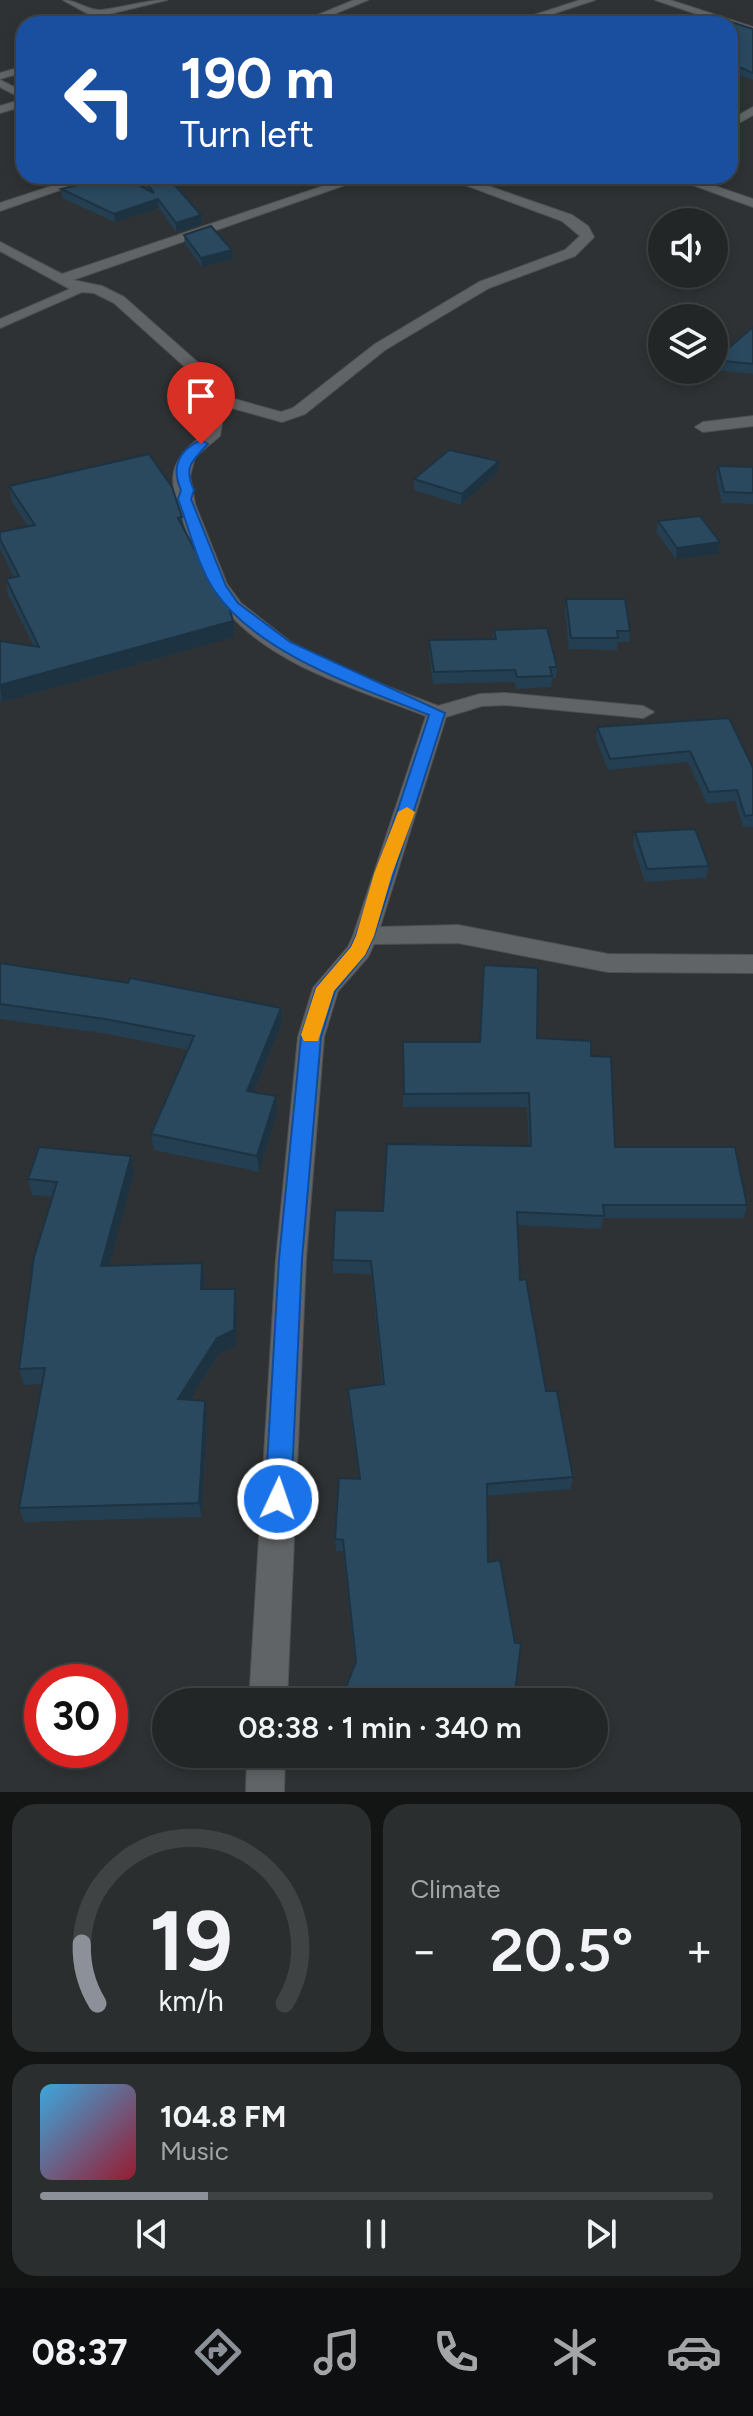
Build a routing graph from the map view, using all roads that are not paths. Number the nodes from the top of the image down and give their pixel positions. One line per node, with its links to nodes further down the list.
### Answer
1 (68, 0): 6 (street)
2 (162, 0): 6 (street)
3 (363, 0): 7 (street)
4 (590, 0): 8 (street)
5 (660, 0): 9 (street)
6 (95, 14)
7 (322, 16)
8 (538, 16)
9 (710, 16)
10 (70, 184): 15 (street)
11 (341, 184): 17 (street)
12 (470, 184): 18 (street)
13 (697, 184): 14 (street)
14 (753, 203)
15 (0, 207)
16 (0, 246): 17 (street)
17 (64, 278): 18 (street)
18 (78, 288): 19 (street)
19 (0, 324)
20 (216, 411): 24 (street)
21 (753, 421): 22 (street)
22 (703, 427)
23 (643, 712): 24 (street)
24 (437, 713): 25 (street)
25 (365, 936): 26 (street); 27 (street)
26 (753, 964)
27 (269, 1688)
28 (266, 1768): 29 (street)
29 (265, 1792)

